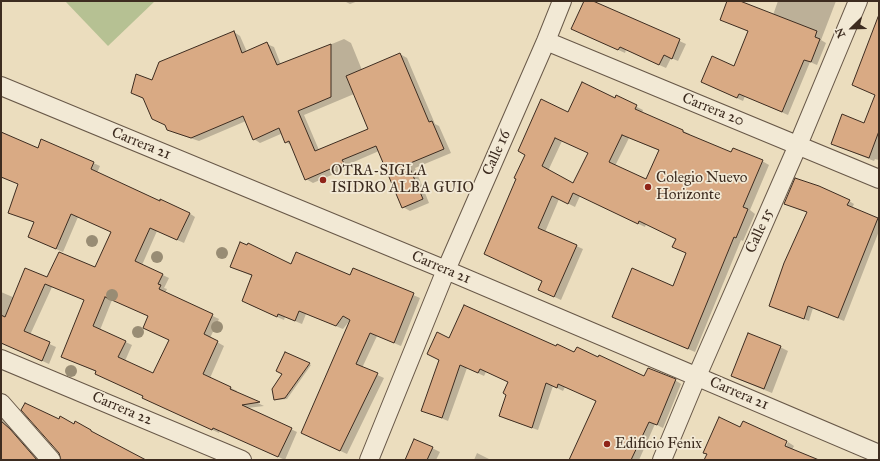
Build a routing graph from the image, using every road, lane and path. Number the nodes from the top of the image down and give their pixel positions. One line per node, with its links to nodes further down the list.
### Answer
1 (562, 1): 3 (street, Calle 16)
2 (858, 1): 5 (street, Calle 15)
3 (546, 41): 5 (street, Carrera 20); 7 (street, Calle 16)
4 (1, 86): 7 (street, Carrera 21)
5 (798, 145): 6 (street, Carrera 20); 9 (street, Calle 15)
6 (879, 179)
7 (446, 270): 9 (street, Carrera 21); 14 (street, Calle 16)
8 (1, 359): 13 (street, Carrera 22)
9 (697, 376): 11 (street, Carrera 21); 15 (street, Calle 15)
10 (1, 403): 12 (street)
11 (879, 454)
12 (51, 460)
13 (242, 460)
14 (368, 460)
15 (662, 460)

